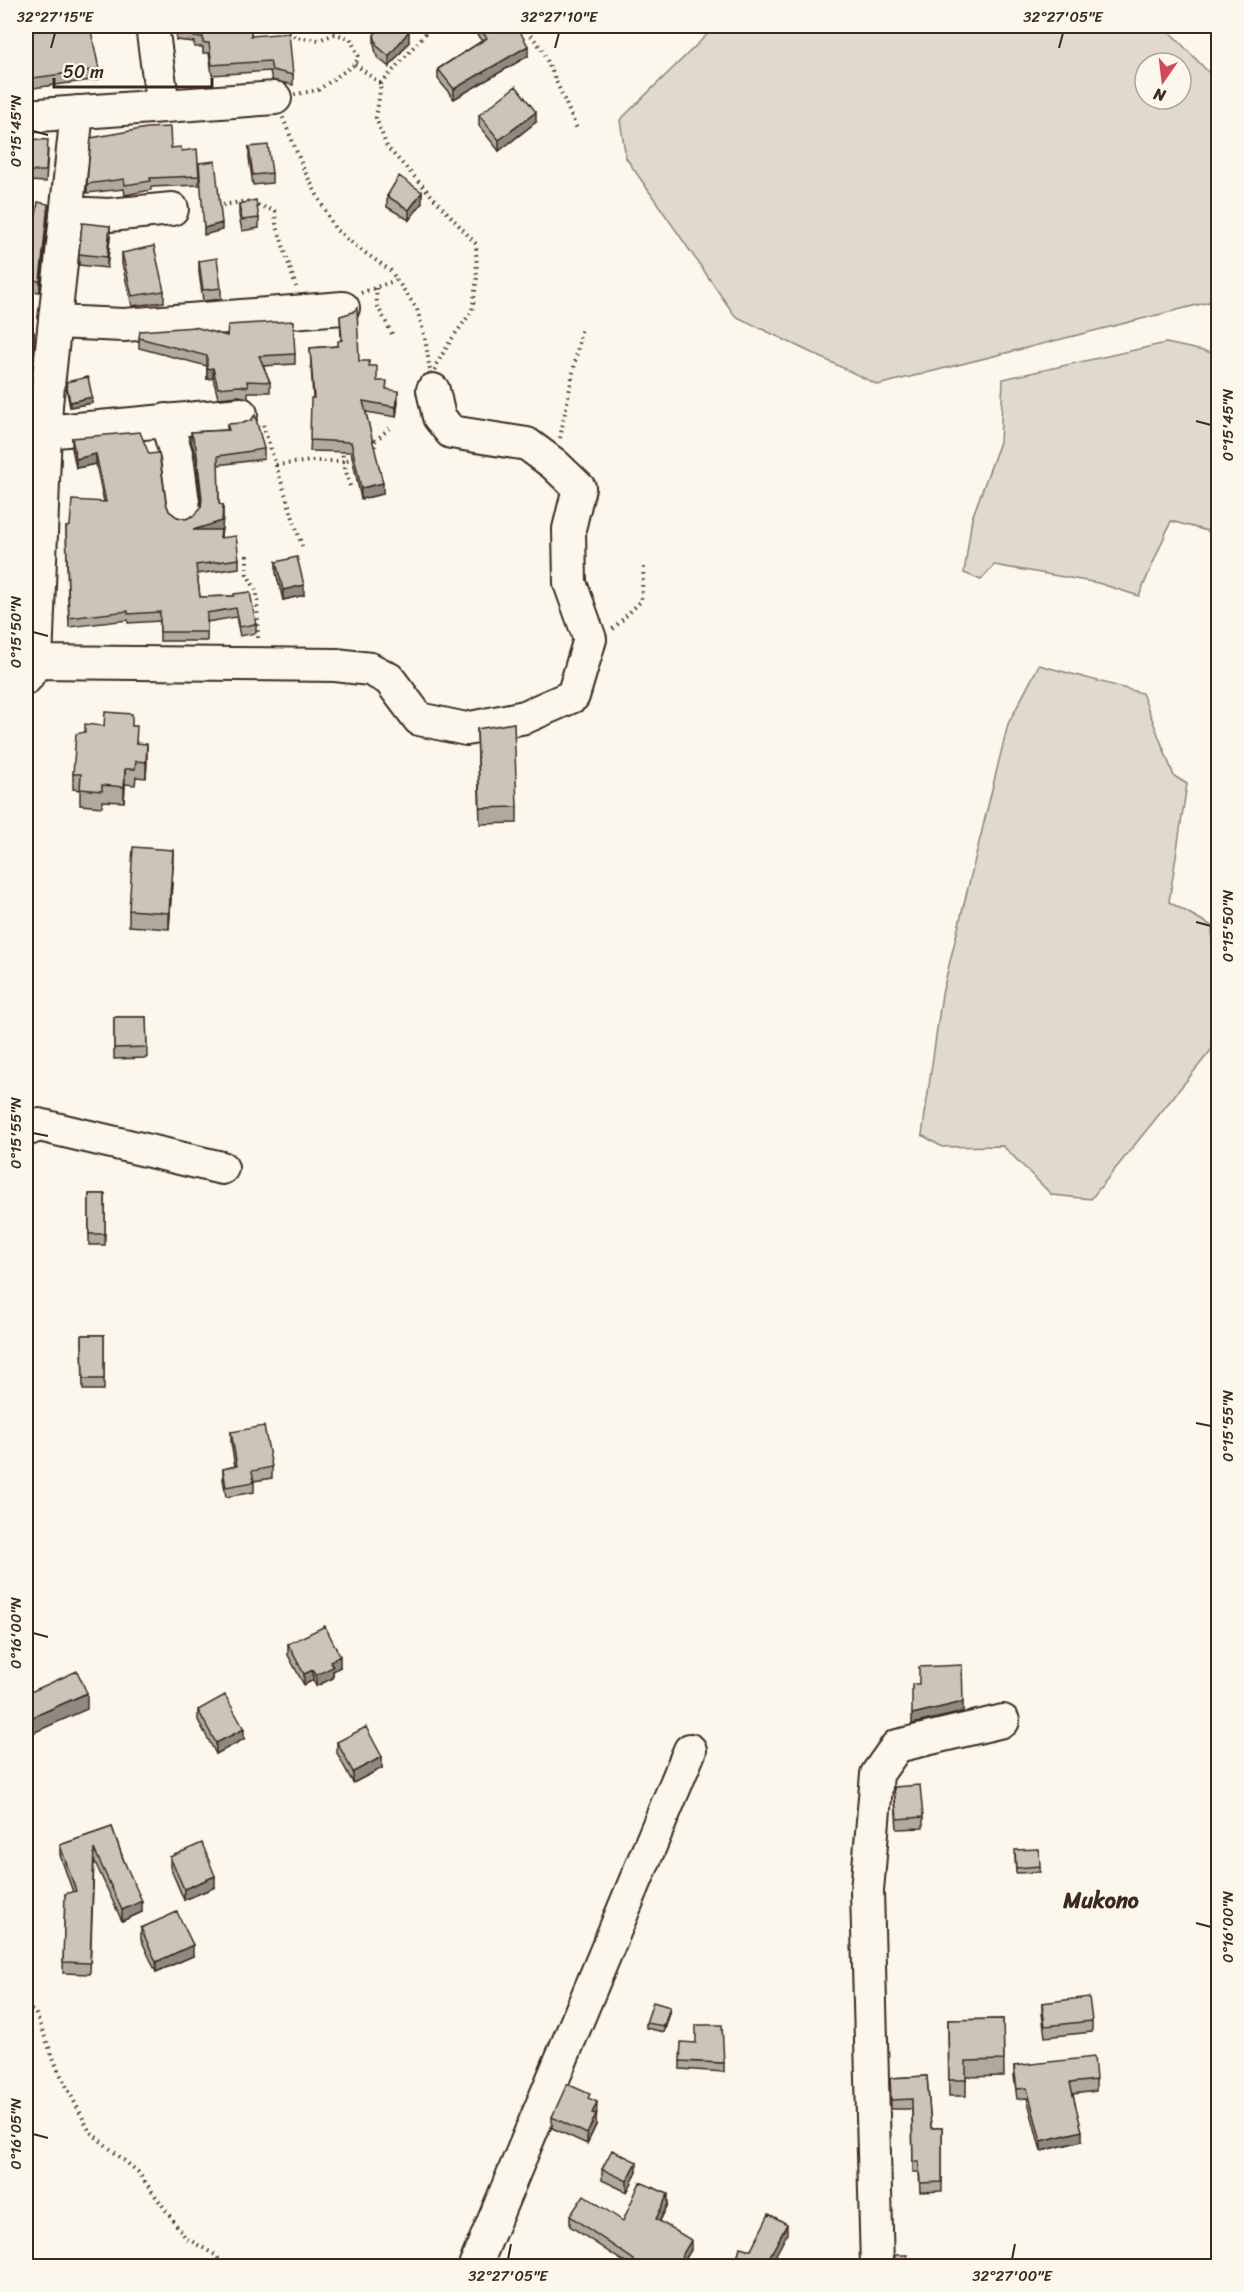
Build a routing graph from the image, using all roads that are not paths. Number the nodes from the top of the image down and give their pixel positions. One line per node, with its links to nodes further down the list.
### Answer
1 (152, 26): 3 (street)
2 (275, 98): 3 (street)
3 (163, 106): 4 (street)
4 (77, 112): 5 (street); 7 (street)
5 (26, 116)
6 (172, 209): 7 (street)
7 (66, 213): 9 (street)
8 (343, 308): 9 (street)
9 (55, 322): 11 (street)
10 (433, 390): 15 (street)
11 (39, 414): 13 (street); 15 (street)
12 (241, 414): 13 (street)
13 (166, 420): 14 (street)
14 (184, 510)
15 (31, 670)
16 (26, 1130): 17 (street)
17 (222, 1168)
18 (1003, 1721): 21 (street)
19 (690, 1750): 20 (street)
20 (475, 2266)
21 (877, 2266)

